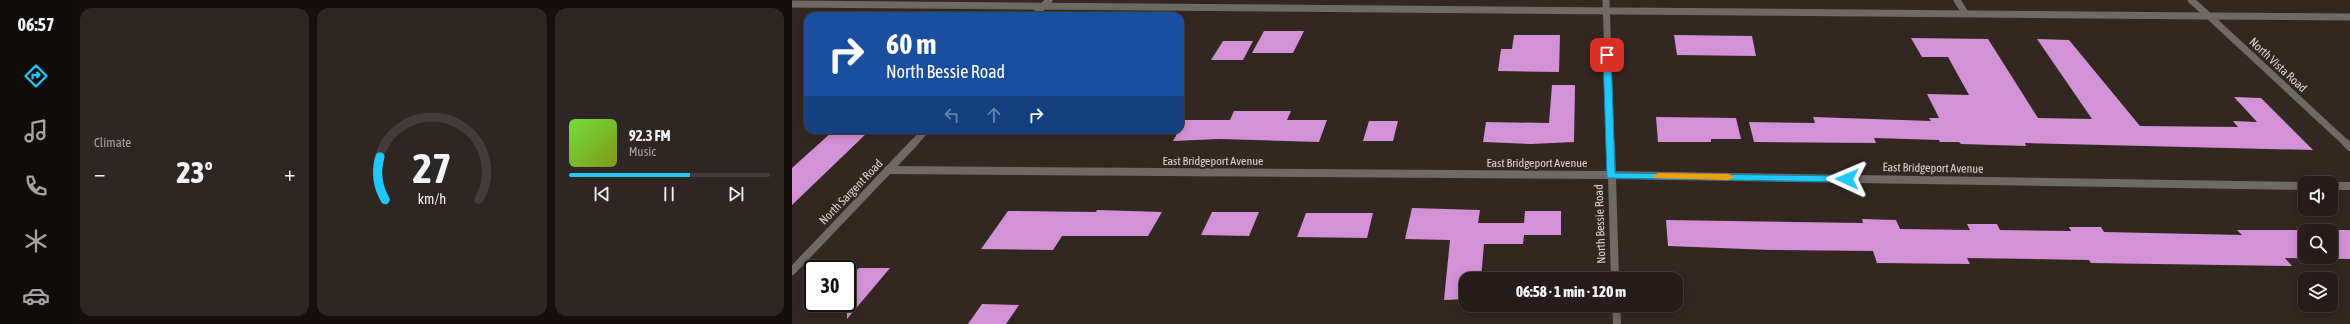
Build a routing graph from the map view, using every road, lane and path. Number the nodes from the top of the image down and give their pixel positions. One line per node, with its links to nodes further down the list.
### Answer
1 (1049, 0): 6 (street)
2 (1606, 0): 7 (street, North Bessie Road)
3 (1956, 0): 9 (street)
4 (2191, 0): 10 (street, North Vista Road)
5 (792, 4): 6 (street)
6 (1044, 6): 7 (street); 8 (street)
7 (1606, 9): 9 (street); 15 (street, North Bessie Road)
8 (1038, 12)
9 (1965, 13): 10 (street)
10 (2209, 16): 11 (street); 13 (street, North Vista Road)
11 (2350, 17)
12 (922, 134): 14 (street, North Sargent Road)
13 (2350, 147)
14 (888, 170): 15 (street, East Bridgeport Avenue); 19 (street, North Sargent Road)
15 (1610, 176): 16 (street, East Bridgeport Avenue); 20 (street, North Bessie Road)
16 (2298, 186)
17 (2338, 186): 18 (street)
18 (2350, 186)
19 (792, 271)
20 (1615, 272)
21 (1616, 312): 22 (street)
22 (1617, 324)

